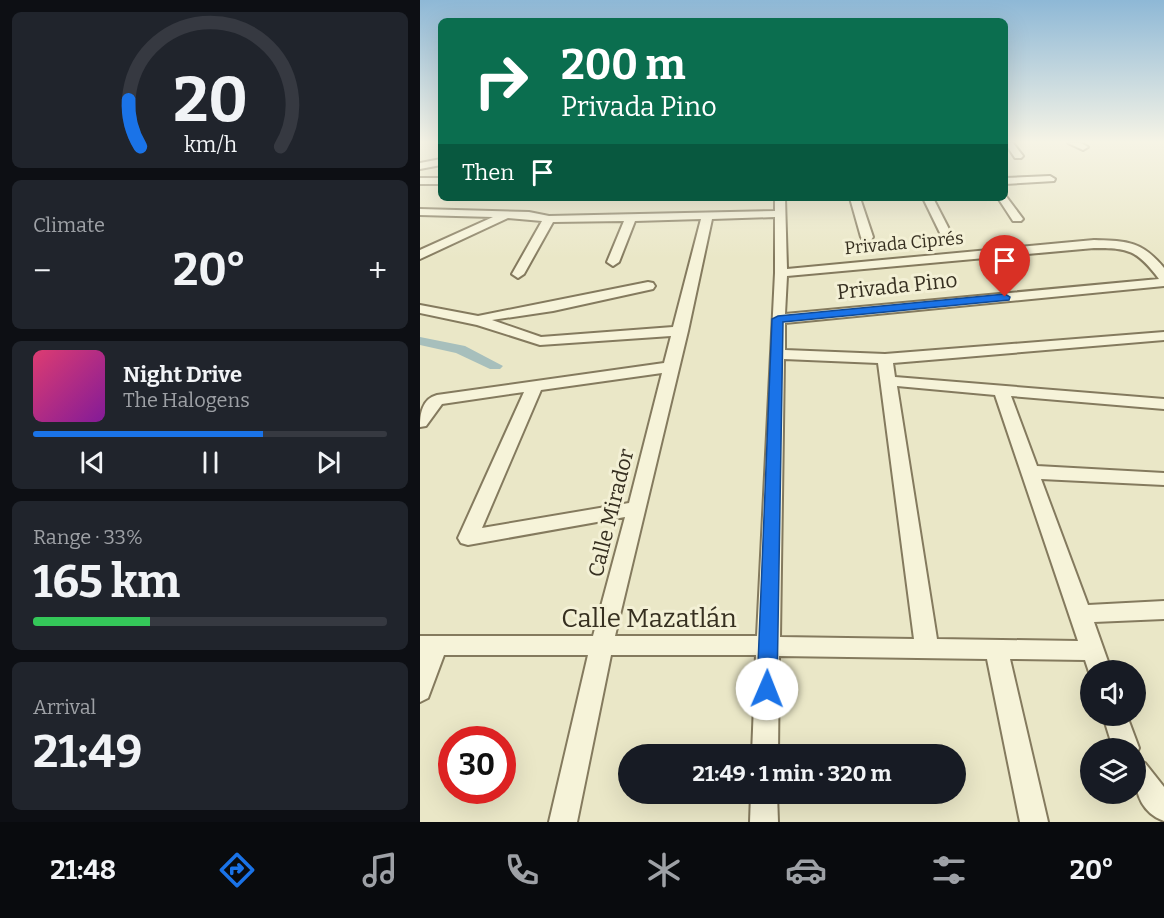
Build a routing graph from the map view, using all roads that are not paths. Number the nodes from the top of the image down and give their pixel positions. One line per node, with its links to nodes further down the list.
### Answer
1 (856, 201): 12 (street)
2 (929, 201): 11 (street)
3 (1006, 201): 10 (street)
4 (779, 206): 7 (street); 17 (street)
5 (420, 212): 6 (street)
6 (507, 215): 9 (street); 14 (street)
7 (707, 216): 8 (street); 25 (street, Calle Mirador)
8 (631, 217): 9 (street); 16 (street)
9 (549, 219): 18 (street)
10 (1017, 219)
11 (946, 235)
12 (867, 237)
13 (420, 248): 14 (street)
14 (434, 249): 15 (street)
15 (420, 255)
16 (613, 262)
17 (781, 273): 19 (street, Privada Ciprés); 23 (street)
18 (518, 274)
19 (1164, 276)
20 (1164, 282): 23 (street, Privada Pino)
21 (648, 286): 24 (street)
22 (420, 309): 24 (street)
23 (778, 319): 27 (street)
24 (480, 321): 25 (street)
25 (681, 331): 29 (street, Calle Mirador)
26 (1164, 336): 28 (street)
27 (777, 354): 28 (street); 42 (street)
28 (885, 359): 30 (street)
29 (671, 367): 31 (street); 37 (street, Calle Mirador)
30 (889, 381): 32 (street); 43 (street)
31 (534, 388): 34 (street); 37 (street)
32 (1001, 390): 33 (street); 35 (street)
33 (1164, 404)
34 (420, 422)
35 (1032, 472): 36 (street); 39 (street)
36 (1164, 479)
37 (637, 508): 41 (street, Calle Mirador)
38 (1164, 610): 39 (street)
39 (1082, 614): 46 (street)
40 (428, 646): 41 (street, Calle Mazatlán); 47 (street)
41 (601, 646): 42 (street, Calle Mazatlán); 52 (street, Calle Mirador)
42 (768, 646): 43 (street, Calle Mazatlán); 48 (street)
43 (927, 649): 44 (street, Calle Mazatlán)
44 (996, 649): 45 (street, Calle Mazatlán); 54 (street)
45 (1089, 660)
46 (1097, 660)
47 (420, 691)
48 (765, 744)
49 (1146, 785): 51 (street)
50 (764, 804): 53 (street)
51 (1164, 808)
52 (563, 822)
53 (764, 822)
54 (1034, 822)

